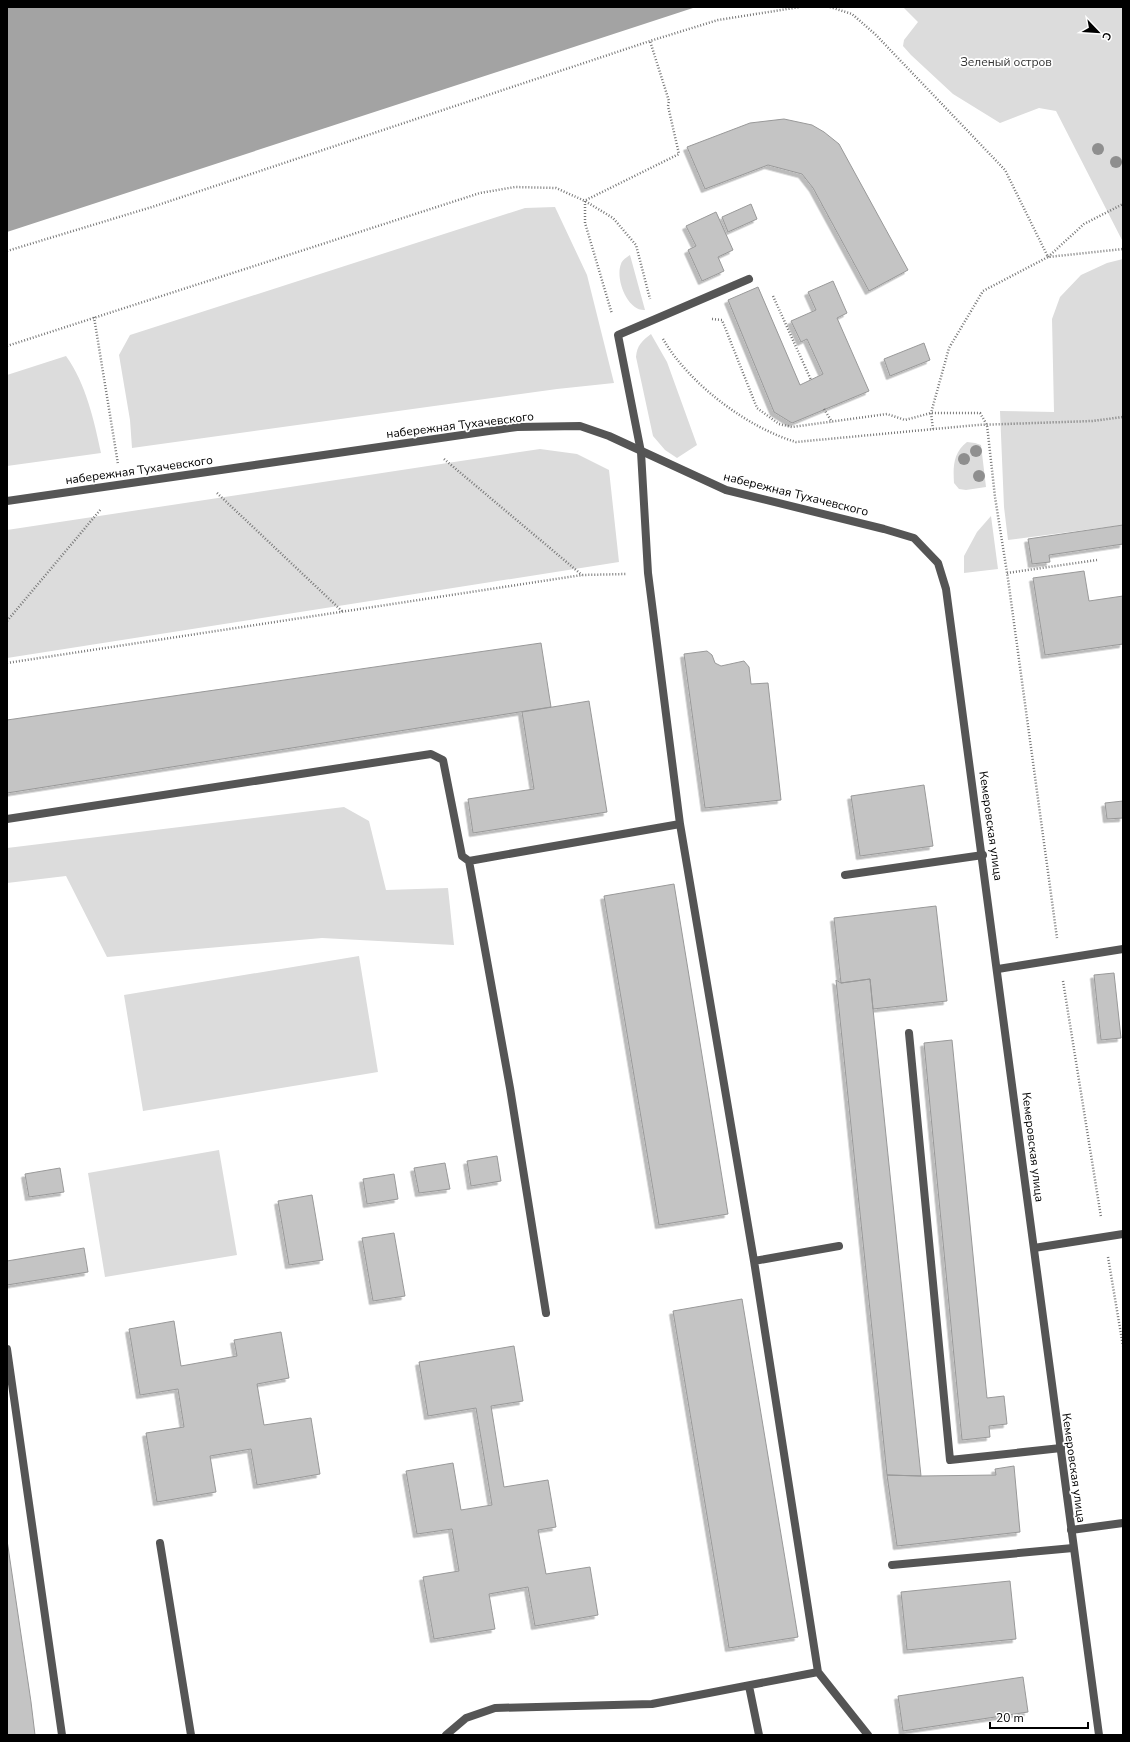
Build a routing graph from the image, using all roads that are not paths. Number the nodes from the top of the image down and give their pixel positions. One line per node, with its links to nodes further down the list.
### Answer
1 (749, 279): 2 (street)
2 (641, 452): 3 (street, набережная Тухачевского); 4 (street, набережная Тухачевского); 6 (street)
3 (7, 501)
4 (938, 563): 7 (street, Кемеровская улица)
5 (7, 819): 8 (street)
6 (680, 824): 8 (street); 16 (street)
7 (982, 855): 9 (street); 11 (street, Кемеровская улица)
8 (469, 861): 17 (street)
9 (845, 875)
10 (1123, 949): 11 (street)
11 (998, 969): 15 (street, Кемеровская улица)
12 (909, 1033): 19 (street)
13 (1123, 1234): 15 (street)
14 (839, 1246): 16 (street)
15 (1034, 1248): 19 (street, Кемеровская улица)
16 (754, 1261): 25 (street)
17 (546, 1313)
18 (7, 1348): 27 (street)
19 (1061, 1448): 21 (street, Кемеровская улица)
20 (1123, 1523): 21 (street)
21 (1071, 1530): 23 (street, Кемеровская улица)
22 (160, 1543): 28 (street)
23 (1073, 1548): 24 (street); 32 (street, Кемеровская улица)
24 (892, 1565)
25 (818, 1672): 26 (street); 31 (street)
26 (749, 1686): 29 (street); 30 (street)
27 (62, 1735)
28 (191, 1735)
29 (446, 1735)
30 (759, 1735)
31 (868, 1735)
32 (1099, 1735)

